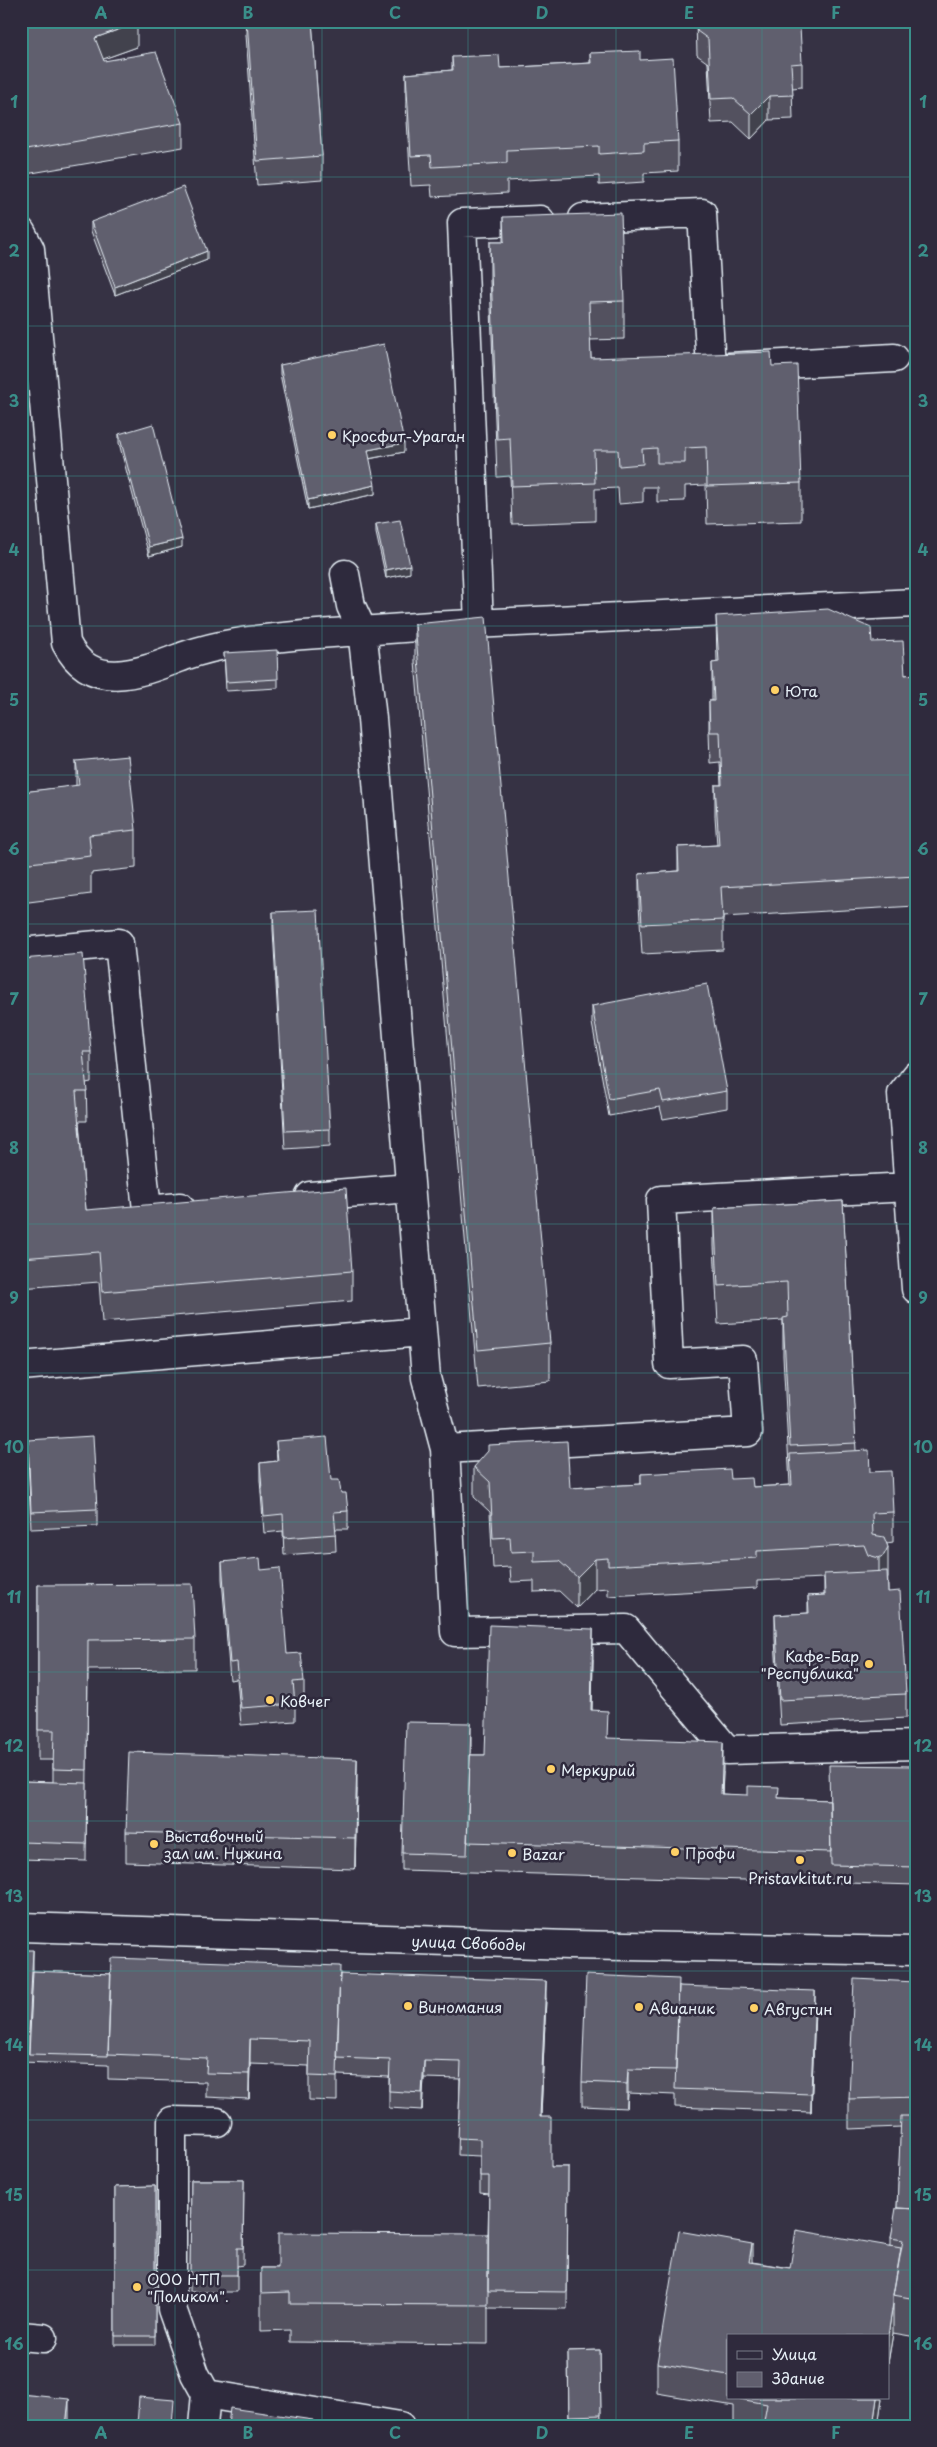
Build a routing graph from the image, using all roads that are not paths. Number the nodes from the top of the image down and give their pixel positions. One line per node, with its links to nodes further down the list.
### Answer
1 (21, 232): 6 (main road)
2 (894, 358): 5 (main road)
3 (345, 574): 6 (main road)
4 (916, 603): 5 (main road)
5 (479, 624): 6 (main road)
6 (362, 630): 10 (main road)
7 (21, 952): 12 (main road)
8 (916, 1076): 9 (main road)
9 (909, 1187): 13 (main road); 16 (main road)
10 (410, 1188): 11 (main road); 14 (main road)
11 (287, 1198)
12 (207, 1205)
13 (916, 1289)
14 (422, 1332): 15 (main road); 16 (main road)
15 (21, 1366)
16 (445, 1449): 17 (main road)
17 (916, 1745)
18 (21, 1927): 19 (main road, улица Свободы)
19 (916, 1951)
20 (218, 2122): 21 (main road)
21 (206, 2394): 22 (main road); 23 (main road)
22 (203, 2426)
23 (400, 2426)

